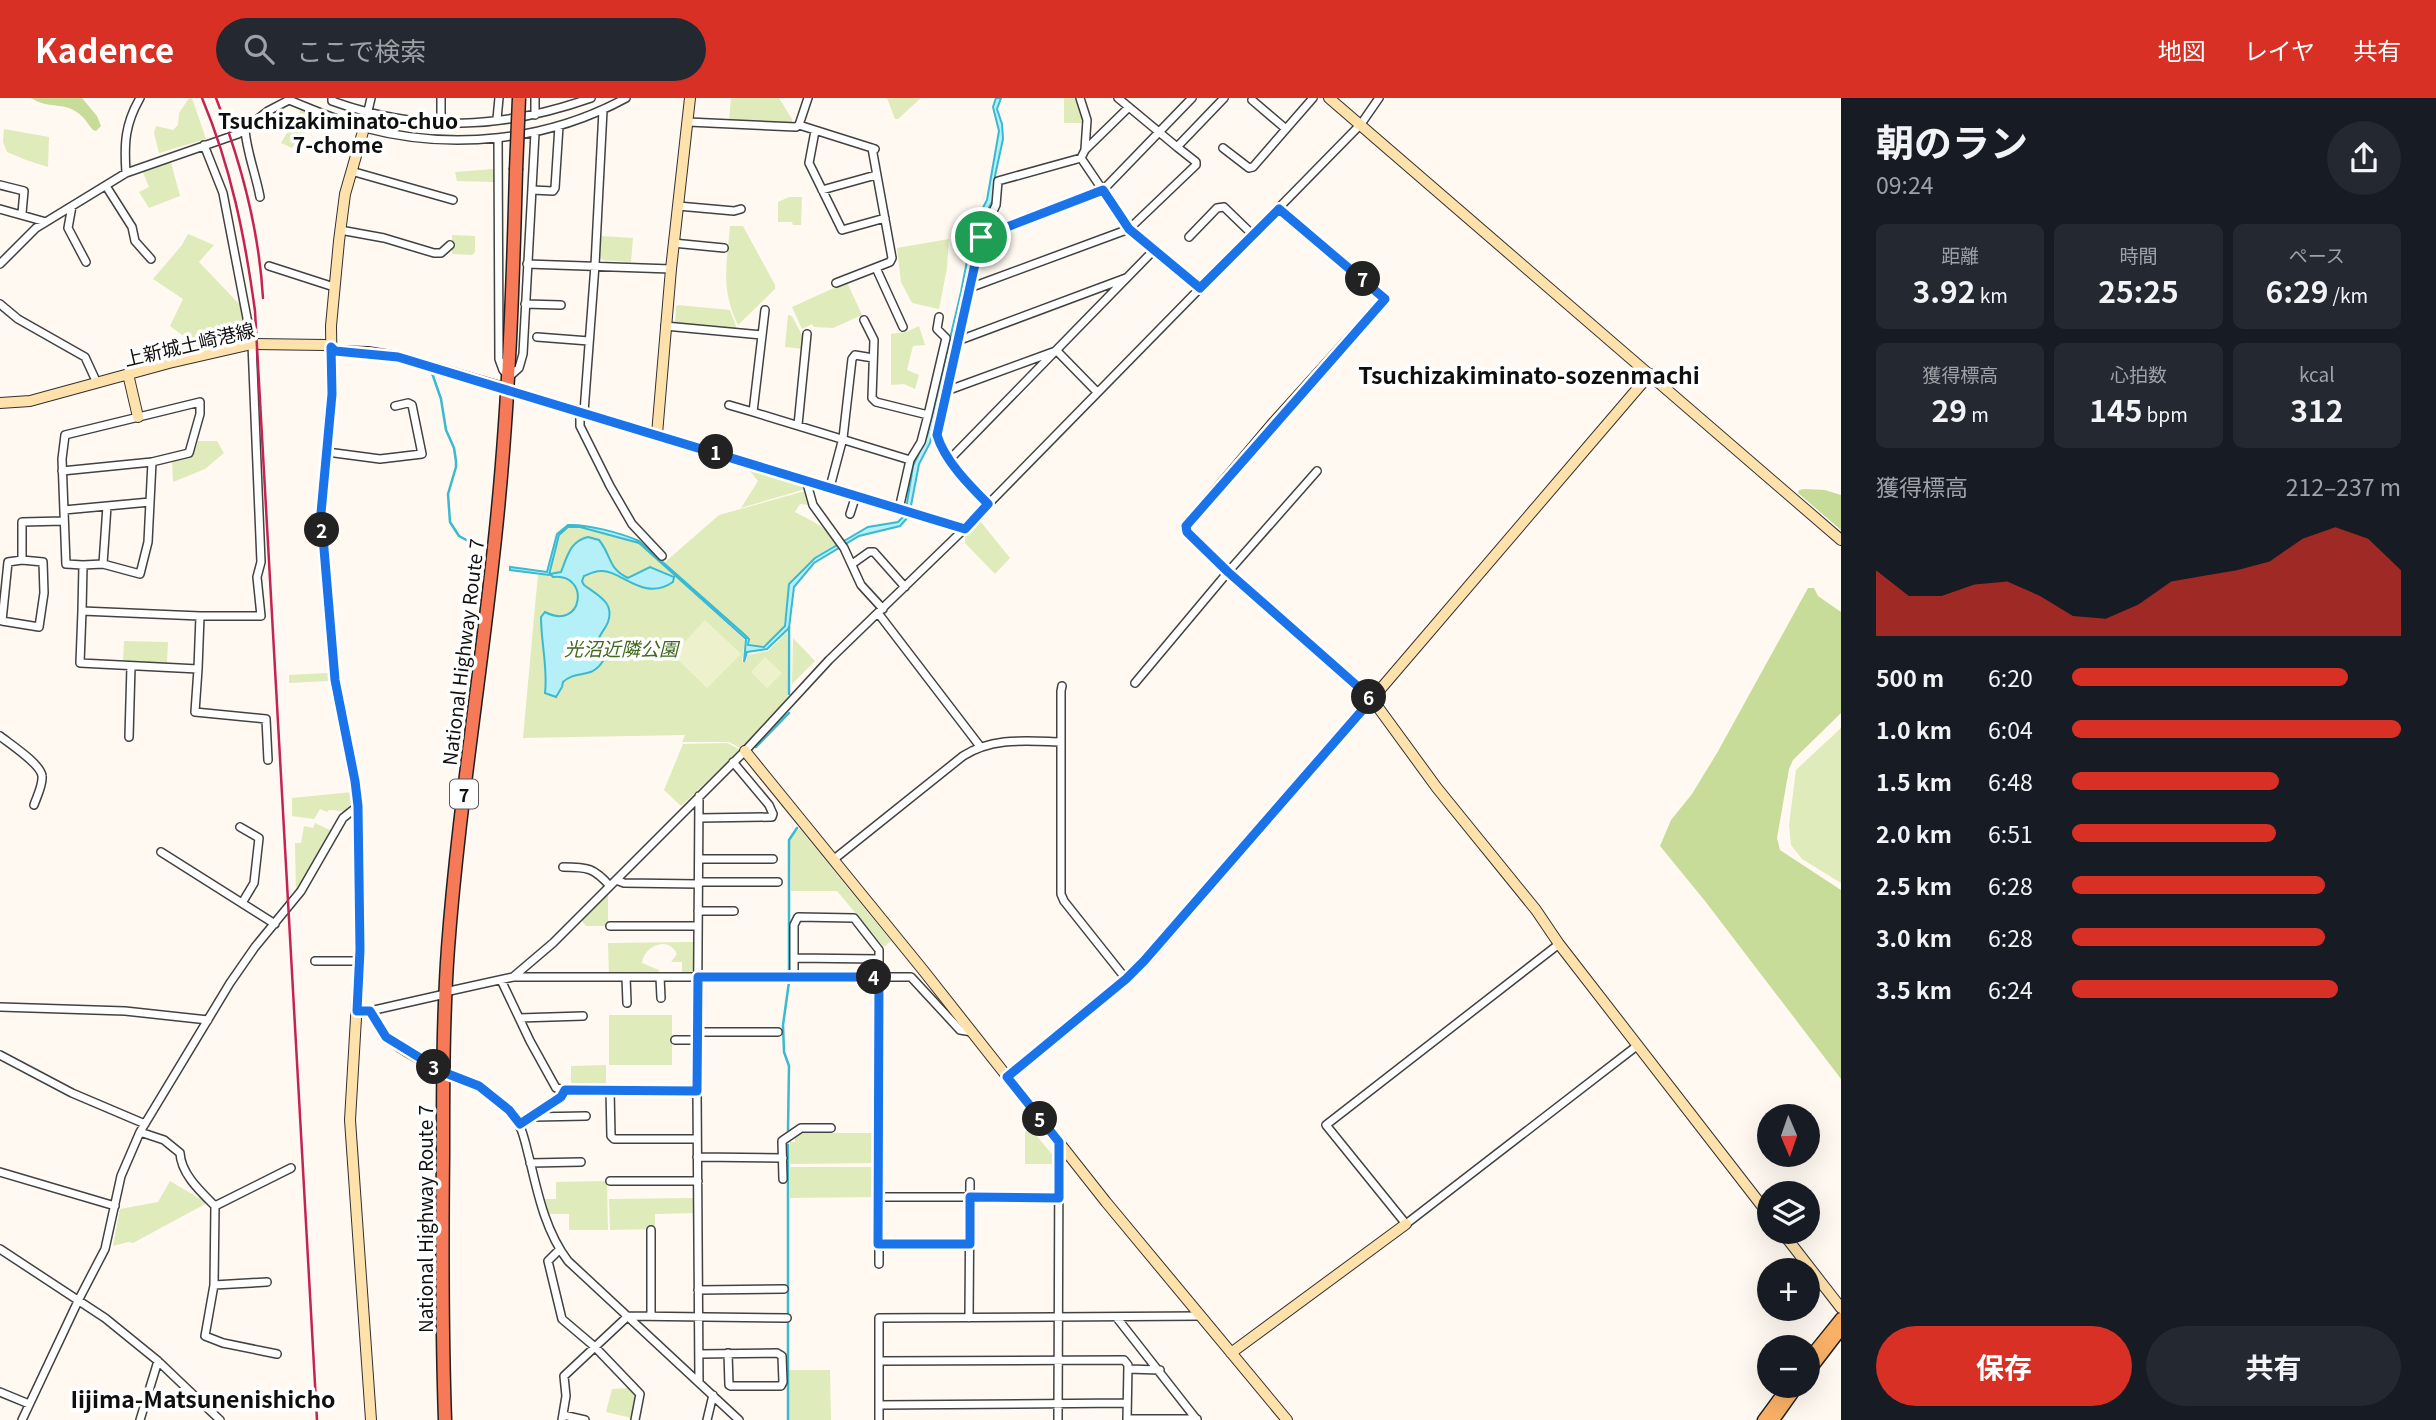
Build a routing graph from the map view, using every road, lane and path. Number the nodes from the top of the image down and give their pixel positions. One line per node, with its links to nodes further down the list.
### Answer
1 (140, 98): 43 (street)
2 (332, 98): 22 (street)
3 (371, 98): 22 (street)
4 (441, 98): 26 (street)
5 (499, 98): 24 (street)
6 (519, 98): 108 (highway, National Highway Route 7 / 7, bridge)
7 (535, 98): 23 (street)
8 (591, 98): 23 (street)
9 (626, 98): 21 (street)
10 (690, 98): 25 (street)
11 (808, 98): 28 (street)
12 (1080, 98): 40 (street)
13 (1118, 98): 20 (street)
14 (1192, 98): 35 (street)
15 (1224, 98): 38 (street)
16 (1313, 98): 31 (street)
17 (1329, 98): 27 (street)
18 (1379, 98): 27 (street)
19 (1252, 100): 31 (street)
20 (1129, 107): 35 (street); 40 (street)
21 (603, 110): 29 (street); 75 (street)
22 (368, 114): 26 (street); 30 (street)
23 (535, 115): 24 (street)
24 (497, 120): 26 (street)
25 (688, 122): 28 (street); 53 (street)
26 (441, 124)
27 (1361, 124): 56 (street); 105 (street)
28 (799, 125): 33 (street)
29 (559, 126): 34 (street); 47 (street)
30 (364, 128): 32 (street); 36 (street); 42 (street)
31 (1286, 129): 39 (street)
32 (245, 131): 37 (street); 50 (street)
33 (815, 131): 44 (street); 48 (street)
34 (535, 133): 36 (street); 47 (street)
35 (1160, 133): 38 (street); 49 (street)
36 (498, 138): 108 (street)
37 (204, 145): 43 (street); 99 (street)
38 (1177, 147): 60 (street)
39 (1223, 148)
40 (1085, 150): 41 (street)
41 (1081, 158): 49 (street); 63 (street)
42 (351, 171): 51 (street); 61 (street)
43 (126, 173): 46 (street)
44 (876, 175): 48 (street); 58 (street)
45 (0, 186): 57 (street)
46 (106, 186): 52 (street); 70 (street)
47 (532, 190): 73 (street)
48 (821, 190): 58 (street)
49 (1103, 190): 60 (street); 63 (street)
50 (260, 197)
51 (453, 200)
52 (72, 206): 59 (street); 71 (street)
53 (678, 206): 55 (street); 65 (street)
54 (0, 209): 57 (street)
55 (741, 209)
56 (1279, 209): 62 (street); 84 (street)
57 (22, 213): 59 (street)
58 (885, 218): 76 (street)
59 (46, 222): 69 (street)
60 (1129, 229): 68 (street); 80 (street)
61 (340, 230): 66 (street); 81 (street)
62 (1253, 235): 64 (street); 82 (street)
63 (981, 237): 80 (street)
64 (1189, 237)
65 (673, 243): 67 (street); 77 (street)
66 (450, 245)
67 (724, 248)
68 (1154, 250): 78 (street); 82 (street)
69 (4, 253): 72 (street)
70 (150, 259)
71 (86, 262)
72 (0, 264)
73 (527, 264): 75 (street); 86 (street)
74 (269, 265): 81 (street)
75 (595, 265): 77 (street); 98 (street)
76 (876, 268): 79 (street); 93 (street)
77 (671, 269): 92 (street)
78 (1130, 277): 83 (street); 88 (street)
79 (836, 283)
80 (972, 286): 97 (street)
81 (334, 287): 100 (street)
82 (1200, 288): 110 (street)
83 (1087, 292): 88 (street); 97 (street)
84 (1385, 299): 144 (street)
85 (0, 304): 107 (street)
86 (525, 304): 87 (street); 108 (street)
87 (561, 305)
88 (1101, 306): 101 (street)
89 (765, 310): 95 (street)
90 (939, 317): 116 (street)
91 (864, 320): 102 (street)
92 (665, 326): 95 (street); 119 (street)
93 (903, 327)
94 (807, 334): 118 (street)
95 (762, 335): 115 (street)
96 (537, 337): 98 (street)
97 (960, 340): 109 (street)
98 (589, 341): 114 (street)
99 (253, 344): 100 (street, 上新城土崎港線); 104 (street, 上新城土崎港線); 148 (street)
100 (331, 347): 108 (street, 上新城土崎港線); 121 (street)
101 (1057, 351): 103 (street); 106 (street); 110 (street)
102 (873, 358): 116 (street); 120 (street)
103 (1013, 366): 106 (street); 109 (street)
104 (128, 374): 107 (street, 上新城土崎港線); 117 (street)
105 (1650, 374): 138 (street); 153 (street)
106 (1028, 379): 122 (street)
107 (97, 383): 111 (street, 上新城土崎港線)
108 (509, 383): 114 (street); 193 (highway, National Highway Route 7 / 7)
109 (949, 390): 122 (street)
110 (1097, 392): 131 (street)
111 (0, 403)
112 (729, 405): 115 (street)
113 (395, 407): 121 (street)
114 (582, 411): 119 (street); 139 (street)
115 (753, 412): 118 (street)
116 (928, 415): 123 (street)
117 (138, 417): 124 (street); 125 (street)
118 (798, 425): 120 (street)
119 (657, 434): 127 (street)
120 (843, 439): 123 (street); 128 (street)
121 (327, 452): 163 (street)
122 (950, 459): 131 (street)
123 (910, 460): 134 (street)
124 (152, 462): 125 (street); 130 (street)
125 (62, 471): 133 (street)
126 (1318, 471): 144 (street)
127 (806, 480): 128 (street); 147 (street)
128 (830, 487): 129 (street)
129 (856, 495): 134 (street); 135 (street)
130 (150, 502): 132 (street); 142 (street)
131 (988, 504): 137 (street)
132 (107, 506): 133 (street); 142 (street)
133 (64, 510): 136 (street)
134 (904, 511): 137 (street)
135 (850, 514)
136 (64, 521): 140 (street); 143 (street)
137 (965, 529): 145 (street)
138 (1841, 540)
139 (662, 556)
140 (22, 560): 140 (street)
141 (855, 562): 145 (street)
142 (103, 564): 143 (street)
143 (83, 565): 146 (street)
144 (1228, 572): 151 (street); 153 (street)
145 (905, 587): 147 (street)
146 (82, 611): 148 (street); 149 (street)
147 (880, 611): 157 (street); 158 (street)
148 (200, 616): 150 (street)
149 (131, 666): 150 (street); 155 (street)
150 (198, 668): 159 (street)
151 (1136, 683)
152 (1062, 686): 156 (street)
153 (1372, 699): 180 (street); 191 (street)
154 (0, 736): 162 (street)
155 (130, 737)
156 (1061, 742): 157 (street); 191 (street)
157 (979, 746): 169 (street)
158 (745, 751): 160 (street); 169 (street)
159 (268, 760)
160 (733, 762): 161 (street); 164 (street)
161 (699, 796): 164 (street); 172 (street)
162 (34, 805)
163 (358, 806): 177 (street); 184 (street)
164 (699, 818): 167 (street)
165 (240, 827): 174 (street)
166 (160, 852): 174 (street)
167 (699, 859): 168 (street); 173 (street)
168 (773, 859)
169 (833, 860): 204 (street)
170 (563, 867): 172 (street)
171 (778, 882): 173 (street)
172 (613, 883): 173 (street); 185 (street)
173 (698, 883): 175 (street)
174 (242, 903): 177 (street)
175 (698, 911): 176 (street); 179 (street)
176 (734, 911)
177 (275, 924): 201 (street)
178 (610, 926): 179 (street)
179 (698, 926): 188 (street)
180 (1559, 944): 207 (street); 240 (street)
181 (794, 958): 182 (street); 182 (street); 189 (street)
182 (879, 959): 190 (street)
183 (315, 961): 184 (street)
184 (360, 961): 197 (street)
185 (513, 977): 186 (street); 192 (street)
186 (626, 977): 187 (street); 195 (street)
187 (660, 977): 188 (street); 194 (street)
188 (698, 977): 189 (street); 202 (street)
189 (794, 977): 190 (street)
190 (879, 977): 204 (street); 234 (street)
191 (1126, 979): 210 (street)
192 (501, 980): 193 (street); 200 (street)
193 (445, 993): 198 (street); 209 (highway, National Highway Route 7 / 7)
194 (661, 998)
195 (626, 1003)
196 (0, 1007): 201 (street)
197 (357, 1011): 198 (street); 289 (street)
198 (370, 1011): 209 (street)
199 (583, 1016): 200 (street)
200 (519, 1018): 211 (street)
201 (208, 1020): 216 (street)
202 (697, 1031): 203 (street); 206 (street)
203 (778, 1032)
204 (971, 1032): 210 (street)
205 (675, 1040): 206 (street)
206 (697, 1040): 213 (street)
207 (1638, 1045): 237 (street); 240 (street)
208 (0, 1055): 216 (street)
209 (443, 1072): 217 (street); 290 (highway, National Highway Route 7 / 7)
210 (1007, 1077): 223 (street)
211 (565, 1090): 212 (street); 215 (street)
212 (610, 1090): 213 (street); 221 (street)
213 (697, 1091): 221 (street)
214 (586, 1116): 215 (street)
215 (533, 1117): 217 (street)
216 (145, 1124): 219 (street)
217 (520, 1124): 227 (street)
218 (831, 1128): 222 (street)
219 (140, 1132): 238 (street); 239 (street)
220 (782, 1132): 222 (street)
221 (697, 1139): 224 (street)
222 (782, 1141): 225 (street)
223 (1059, 1142): 236 (street); 256 (street)
224 (697, 1157): 225 (street); 232 (street)
225 (783, 1158): 230 (street)
226 (581, 1162): 227 (street)
227 (530, 1163): 246 (street)
228 (291, 1168): 239 (street)
229 (0, 1172): 238 (street)
230 (783, 1180)
231 (610, 1181): 232 (street)
232 (698, 1181): 251 (street)
233 (970, 1182): 235 (street)
234 (879, 1197): 235 (street); 242 (street)
235 (970, 1197): 236 (street); 243 (street)
236 (1059, 1198): 260 (street)
237 (1757, 1199)
238 (115, 1206): 252 (street)
239 (215, 1206): 249 (street)
240 (1406, 1224): 267 (street)
241 (651, 1230): 255 (street)
242 (878, 1244): 243 (street); 247 (street)
243 (970, 1244): 259 (street)
244 (1791, 1244): 253 (street)
245 (0, 1249): 252 (street)
246 (559, 1250): 254 (street); 265 (street)
247 (879, 1264)
248 (267, 1283): 249 (street)
249 (214, 1285): 268 (street)
250 (784, 1289): 251 (street)
251 (698, 1290): 257 (street)
252 (79, 1299): 272 (street); 282 (street)
253 (1841, 1308)
254 (628, 1316): 255 (street); 265 (street); 276 (street)
255 (651, 1316): 257 (street)
256 (1200, 1316): 261 (street); 267 (street)
257 (698, 1318): 258 (street); 269 (street)
258 (787, 1318)
259 (969, 1318): 260 (street); 273 (street)
260 (1057, 1318): 261 (street); 271 (street)
261 (1117, 1318): 275 (street)
262 (1841, 1318): 264 (main road)
263 (1841, 1331): 270 (main road)
264 (1820, 1344)
265 (595, 1347): 285 (street); 292 (street)
266 (728, 1353): 266 (street); 269 (street)
267 (1231, 1353): 299 (street)
268 (277, 1354)
269 (699, 1354): 276 (street)
270 (1820, 1358)
271 (1058, 1360): 273 (street); 274 (street); 283 (street)
272 (158, 1361): 287 (street); 288 (street)
273 (879, 1361): 284 (street)
274 (1128, 1369): 275 (street); 281 (street)
275 (1160, 1370): 298 (street)
276 (699, 1381): 278 (street)
277 (0, 1392): 282 (street)
278 (713, 1395): 293 (street); 294 (street)
279 (1779, 1398): 300 (main road)
280 (1790, 1398): 301 (main road)
281 (1127, 1403): 283 (street); 297 (street)
282 (29, 1404): 286 (street)
283 (1058, 1404): 284 (street); 296 (street)
284 (879, 1405): 295 (street)
285 (562, 1418): 291 (street)
286 (22, 1420)
287 (141, 1420)
288 (220, 1420)
289 (371, 1420)
290 (445, 1420)
291 (585, 1420)
292 (635, 1420)
293 (707, 1420)
294 (739, 1420)
295 (879, 1420)
296 (1058, 1420)
297 (1127, 1420): 298 (street)
298 (1197, 1420)
299 (1287, 1420)
300 (1763, 1420)
301 (1774, 1420)

